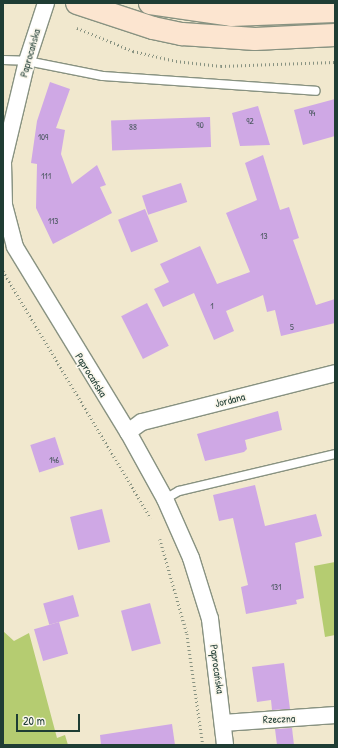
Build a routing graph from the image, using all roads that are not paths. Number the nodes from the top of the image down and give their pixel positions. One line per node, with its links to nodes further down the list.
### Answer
1 (46, 3): 7 (street, Paprocańska)
2 (77, 3): 5 (main road)
3 (150, 3): 4 (main road)
4 (335, 11)
5 (335, 35)
6 (3, 60): 7 (lane)
7 (27, 61): 8 (lane); 10 (street, Paprocańska)
8 (315, 91)
9 (335, 373): 10 (street, Jordana)
10 (128, 432): 12 (street, Paprocańska)
11 (335, 454): 12 (lane)
12 (165, 499): 14 (street, Paprocańska)
13 (335, 715): 14 (street, Rzeczna)
14 (224, 723): 15 (street, Paprocańska)
15 (225, 745)

